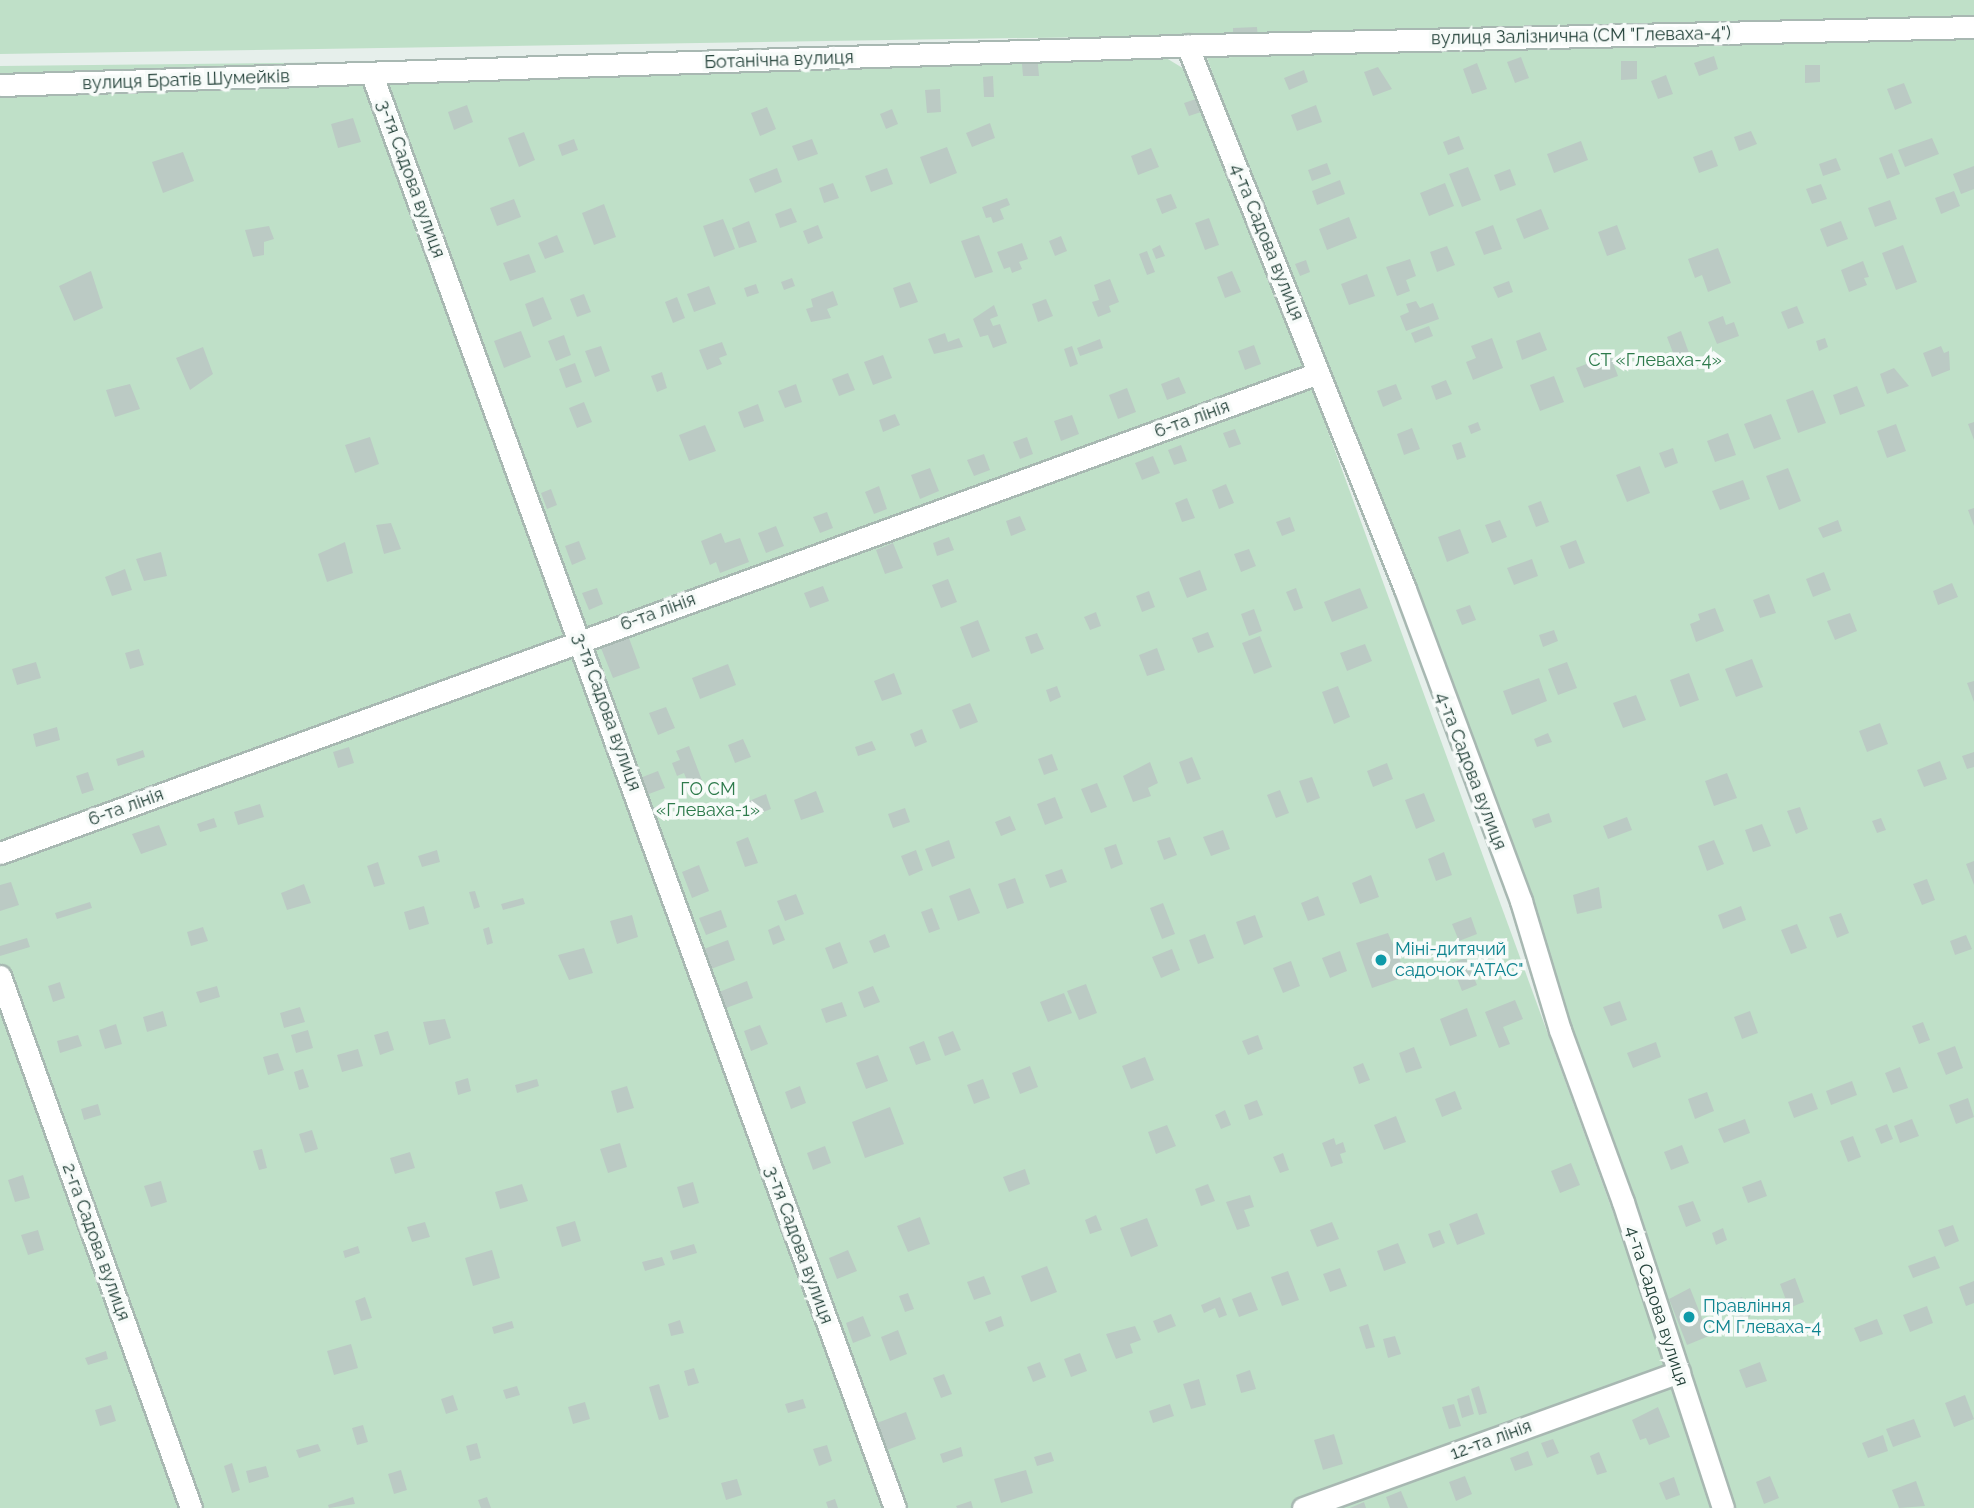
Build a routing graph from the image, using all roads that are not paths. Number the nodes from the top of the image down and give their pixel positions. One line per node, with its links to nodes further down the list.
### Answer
1 (1974, 27): 2 (street, вулиця Залізнична (СМ "Глеваха-4"))
2 (1187, 46): 3 (street, Ботанічна вулиця); 5 (street, 4-та Садова вулиця)
3 (372, 75): 4 (street, вулиця Братів Шумейків); 6 (street, 3-тя Садова вулиця)
4 (0, 85)
5 (1318, 373): 6 (street, 6-та лінія); 9 (street, 4-та Садова вулиця)
6 (581, 640): 7 (street, 6-та лінія); 11 (street, 3-тя Садова вулиця)
7 (0, 853)
8 (0, 976): 10 (street, 2-га Садова вулиця)
9 (1679, 1372): 12 (street, 12-та лінія); 13 (street, 4-та Садова вулиця)
10 (191, 1508)
11 (895, 1508)
12 (1303, 1508)
13 (1723, 1508)

